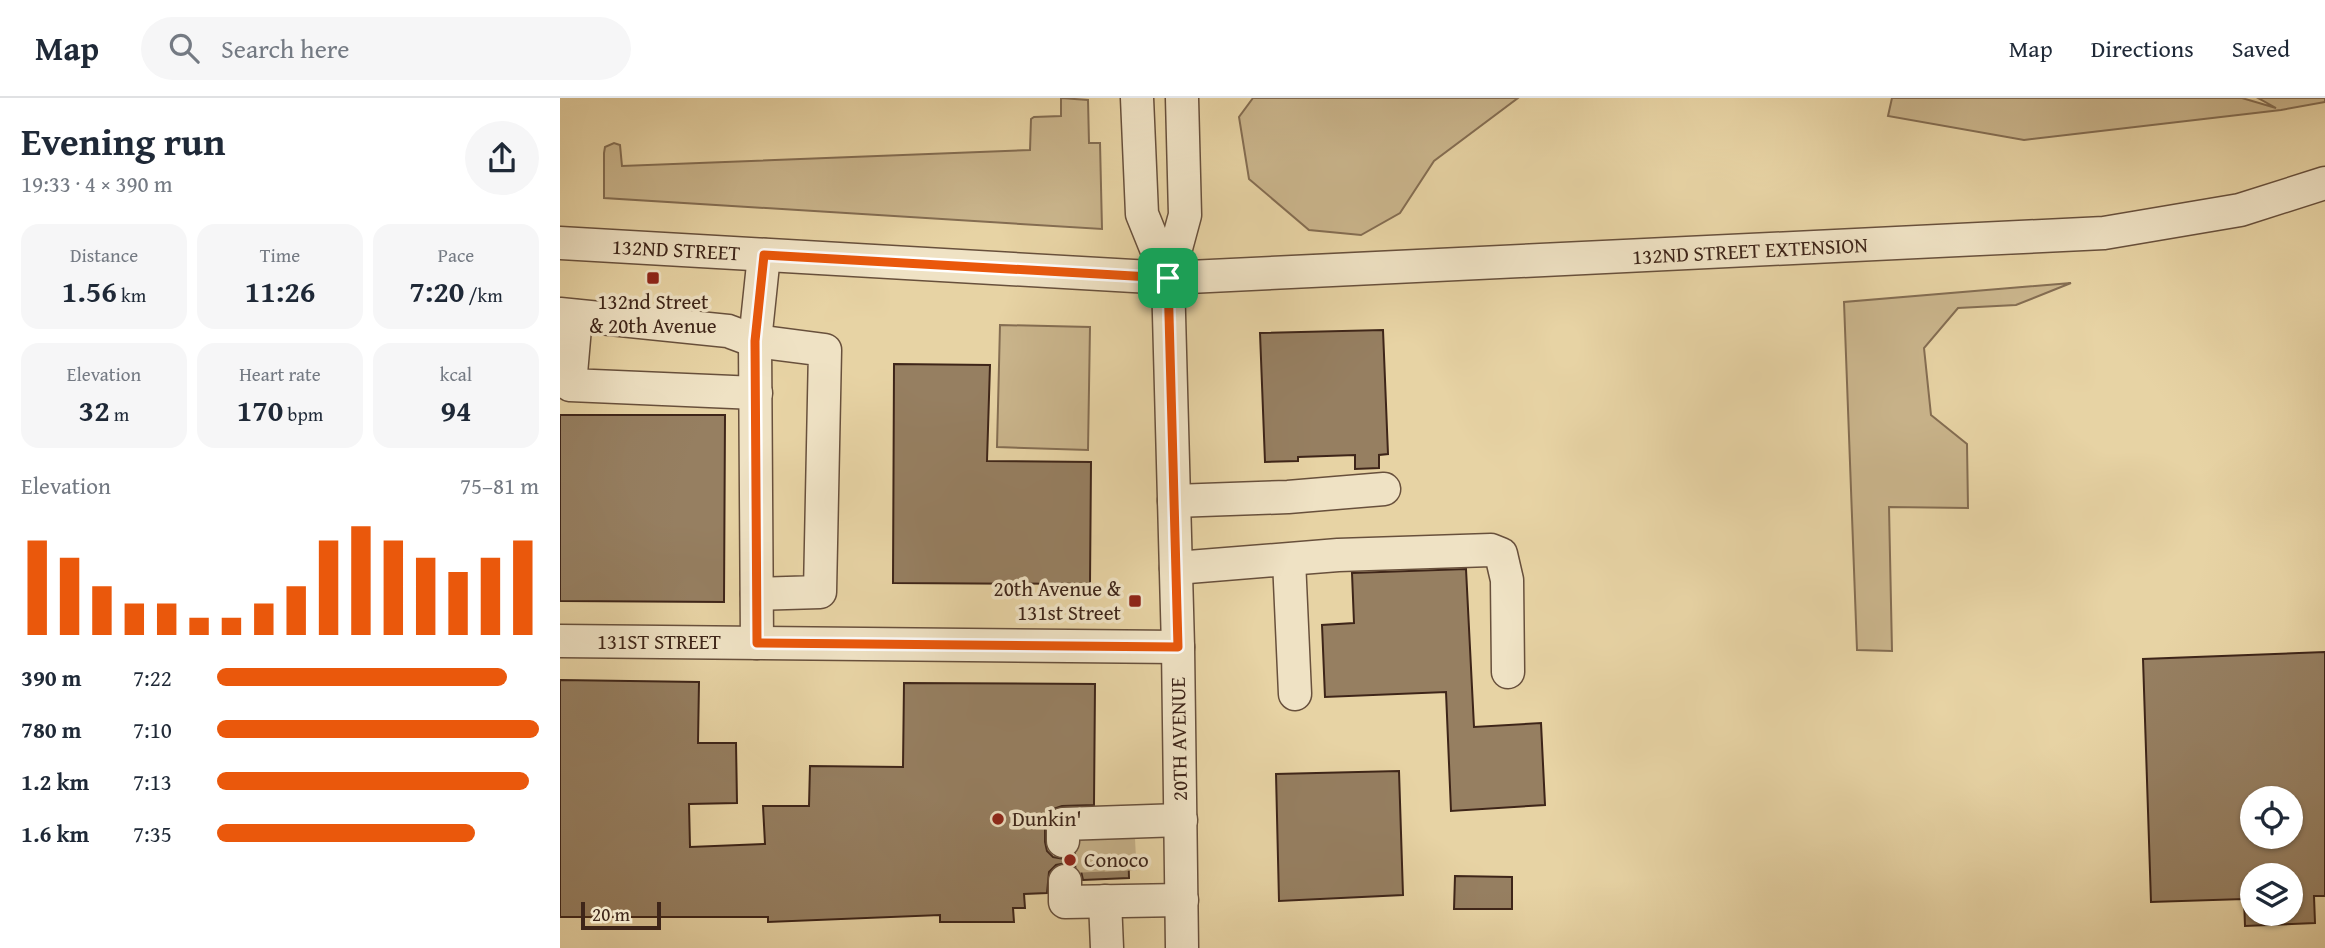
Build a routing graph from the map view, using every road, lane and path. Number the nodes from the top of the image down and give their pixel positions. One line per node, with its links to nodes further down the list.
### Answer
1 (1137, 98): 6 (street, 20TH AVENUE)
2 (1182, 98): 6 (street, 20TH AVENUE)
3 (2325, 183): 6 (street, 132ND STREET EXTENSION)
4 (560, 243): 5 (street, 132ND STREET)
5 (764, 255): 6 (street, 132ND STREET); 8 (street)
6 (1168, 278): 11 (street, 20TH AVENUE)
7 (568, 315): 8 (street); 9 (street)
8 (755, 341): 9 (street); 14 (street)
9 (756, 393): 14 (street)
10 (1384, 489): 11 (street)
11 (1174, 501): 13 (street, 20TH AVENUE)
12 (1289, 560): 13 (street); 18 (street); 19 (street)
13 (1176, 568): 17 (street, 20TH AVENUE)
14 (757, 594): 16 (street)
15 (560, 641): 16 (street, 131ST STREET)
16 (757, 643): 17 (street, 131ST STREET)
17 (1178, 647): 20 (street, 20TH AVENUE)
18 (1508, 672)
19 (1295, 694)
20 (1181, 820): 21 (street); 22 (street, 20TH AVENUE)
21 (1096, 833)
22 (1182, 900): 23 (street); 24 (street, 20TH AVENUE)
23 (1107, 948)
24 (1182, 948)

